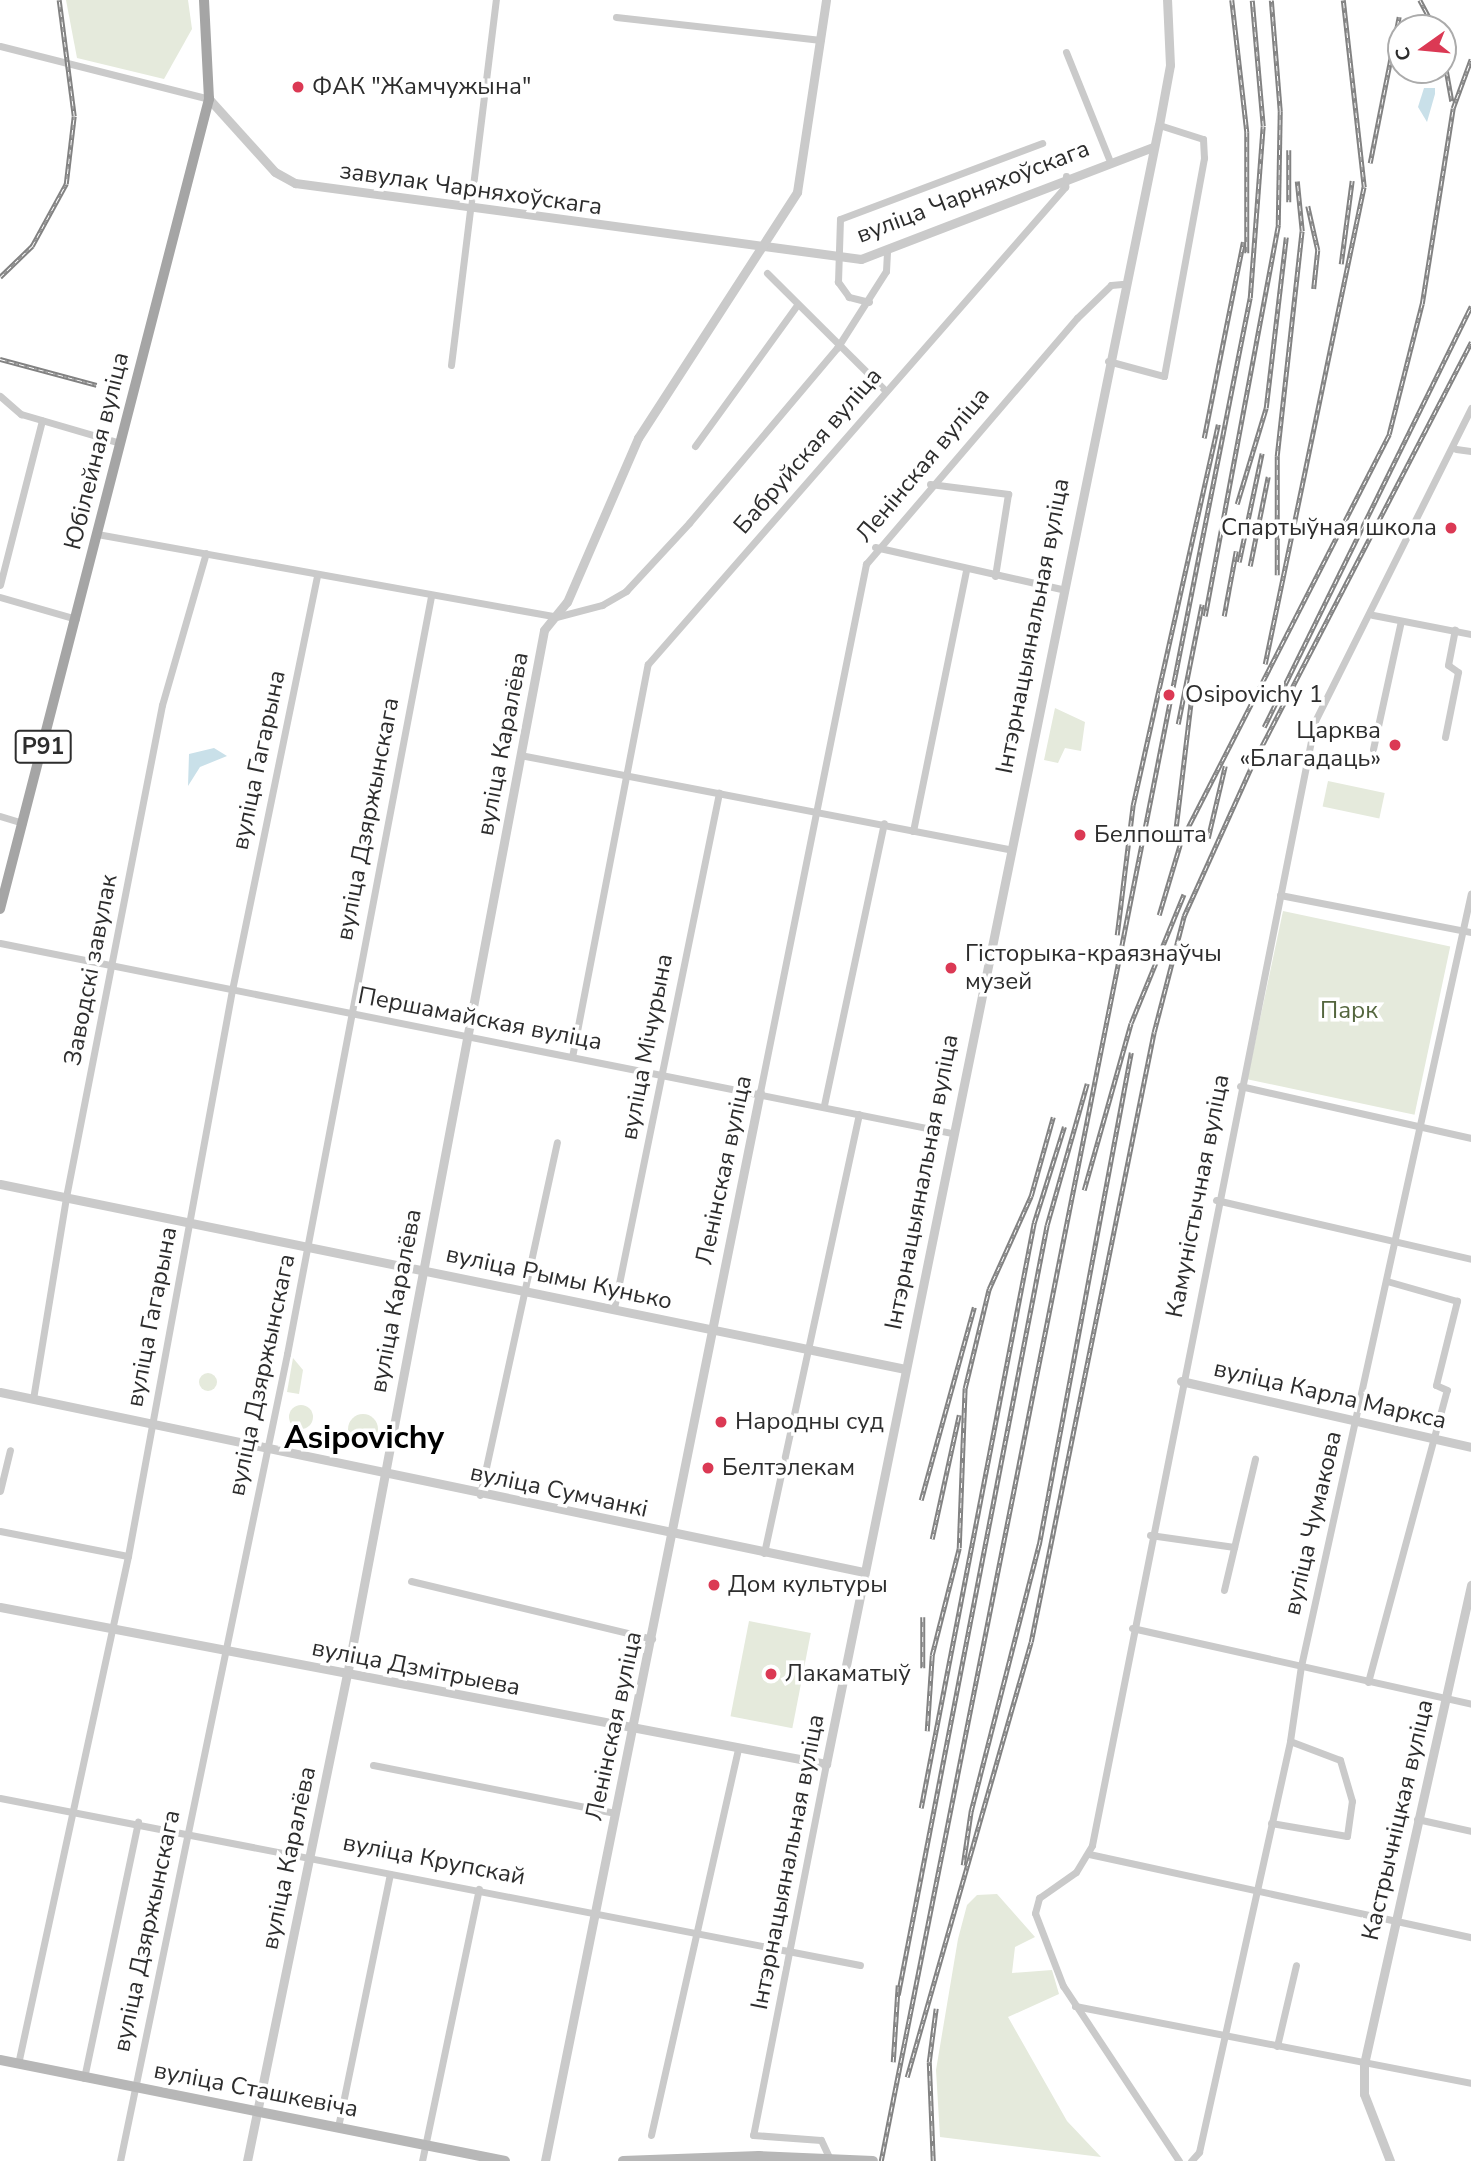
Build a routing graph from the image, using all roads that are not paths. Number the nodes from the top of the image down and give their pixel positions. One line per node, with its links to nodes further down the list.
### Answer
1 (204, 0): 9 (main road, Юбілейная вуліца / Р91)
2 (496, 0): 15 (street)
3 (826, 0): 6 (street)
4 (1167, 0): 10 (street, Інтэрнацыянальная вуліца)
5 (616, 17): 6 (street)
6 (821, 40): 16 (street)
7 (0, 46): 9 (street)
8 (1066, 52): 13 (street)
9 (209, 99): 15 (street, завулак Чарняхоўскага); 30 (main road, Юбілейная вуліца / Р91)
10 (1159, 125): 12 (street, Інтэрнацыянальная вуліца); 24 (street)
11 (1042, 143): 18 (street)
12 (1153, 147): 13 (street, вуліца Чарняхоўскага); 20 (street, Інтэрнацыянальная вуліца)
13 (1109, 159): 14 (street, вуліца Чарняхоўскага)
14 (1066, 176): 17 (street, вуліца Чарняхоўскага); 26 (street, Бабруйская вуліца)
15 (468, 209): 16 (street, завулак Чарняхоўскага); 25 (street)
16 (763, 249): 18 (street, вуліца Чарняхоўскага); 46 (street, вуліца Каралёва)
17 (887, 251): 18 (street, вуліца Чарняхоўскага); 21 (street)
18 (836, 258): 21 (street)
19 (767, 272): 22 (street)
20 (1122, 284): 24 (street, Інтэрнацыянальная вуліца); 34 (street, Ленінская вуліца)
21 (869, 302): 23 (street)
22 (797, 305): 23 (street); 31 (street)
23 (837, 348): 26 (street); 46 (street)
24 (1108, 361): 42 (street, Інтэрнацыянальная вуліца)
25 (451, 365)
26 (885, 390): 54 (street, Бабруйская вуліца)
27 (0, 396): 29 (street)
28 (1471, 408): 32 (street, Камуністычная вуліца)
29 (42, 420): 30 (street); 41 (street)
30 (120, 443): 35 (main road, Юбілейная вуліца / Р91)
31 (695, 446)
32 (1456, 449): 33 (street); 45 (street, Камуністычная вуліца)
33 (1471, 451)
34 (930, 484): 36 (street, Ленінская вуліца); 40 (street)
35 (97, 534): 37 (street); 47 (main road, Юбілейная вуліца / Р91)
36 (875, 547): 38 (street); 56 (street, Ленінская вуліца)
37 (206, 553): 39 (street); 68 (street, Заводскі завулак)
38 (965, 570): 40 (street); 60 (street)
39 (317, 575): 43 (street); 69 (street, вуліца Гагарына)
40 (995, 576): 42 (street)
41 (0, 585)
42 (1061, 589): 61 (street, Інтэрнацыянальная вуліца)
43 (431, 596): 46 (street); 70 (street, вуліца Дзяржынскага)
44 (0, 597): 47 (street)
45 (1373, 615): 48 (street); 63 (street, Камуністычная вуліца)
46 (556, 617): 53 (street, вуліца Каралёва)
47 (77, 619): 58 (main road, Юбілейная вуліца / Р91)
48 (1401, 621): 49 (street); 52 (street)
49 (1455, 630): 50 (street); 51 (street)
50 (1471, 634)
51 (1445, 737)
52 (1373, 749)
53 (520, 755): 54 (street); 71 (street, вуліца Каралёва)
54 (626, 776): 55 (street); 72 (street, Бабруйская вуліца)
55 (719, 793): 56 (street); 73 (street, вуліца Мічурына)
56 (816, 812): 59 (street); 75 (street, Ленінская вуліца)
57 (0, 816): 58 (street)
58 (23, 822): 64 (main road, Юбілейная вуліца / Р91)
59 (884, 823): 60 (street); 76 (street)
60 (913, 831): 61 (street)
61 (1008, 849): 79 (street, Інтэрнацыянальная вуліца)
62 (1471, 893): 65 (street, вуліца Чумакова)
63 (1280, 895): 65 (street); 74 (street, Камуністычная вуліца)
64 (0, 909)
65 (1462, 930): 66 (street); 78 (street, вуліца Чумакова)
66 (1471, 932)
67 (0, 943): 68 (street, Першамайская вуліца)
68 (112, 967): 69 (street, Першамайская вуліца); 83 (street, Заводскі завулак)
69 (232, 990): 70 (street, Першамайская вуліца); 85 (street, вуліца Гагарына)
70 (351, 1014): 71 (street, Першамайская вуліца); 87 (street, вуліца Дзяржынскага)
71 (466, 1038): 72 (street, Першамайская вуліца); 89 (street, вуліца Каралёва)
72 (572, 1057): 73 (street, Першамайская вуліца)
73 (663, 1074): 75 (street, Першамайская вуліца); 92 (street, вуліца Мічурына)
74 (1240, 1086): 78 (street); 84 (street, Камуністычная вуліца)
75 (760, 1093): 76 (street, Першамайская вуліца); 93 (street, Ленінская вуліца)
76 (824, 1105): 77 (street, Першамайская вуліца)
77 (859, 1114): 79 (street, Першамайская вуліца); 94 (street)
78 (1419, 1127): 80 (street); 86 (street, вуліца Чумакова)
79 (952, 1133): 95 (street, Інтэрнацыянальная вуліца)
80 (1471, 1138)
81 (557, 1142): 91 (street)
82 (0, 1184): 83 (street, вуліца Рымы Кунько)
83 (66, 1198): 85 (street, вуліца Рымы Кунько); 98 (street, Заводскі завулак)
84 (1216, 1200): 86 (street); 96 (street, Камуністычная вуліца)
85 (191, 1223): 87 (street, вуліца Рымы Кунько); 100 (street, вуліца Гагарына)
86 (1394, 1242): 88 (street); 90 (street, вуліца Чумакова)
87 (308, 1245): 89 (street, вуліца Рымы Кунько); 103 (street, вуліца Дзяржынскага)
88 (1471, 1259)
89 (422, 1269): 91 (street, вуліца Рымы Кунько); 106 (street, вуліца Каралёва)
90 (1387, 1282): 99 (street, вуліца Чумакова); 101 (street)
91 (527, 1290): 92 (street, вуліца Рымы Кунько); 108 (street)
92 (614, 1308): 93 (street, вуліца Рымы Кунько)
93 (711, 1328): 94 (street, вуліца Рымы Кунько); 110 (street, Ленінская вуліца)
94 (809, 1350): 95 (street, вуліца Рымы Кунько); 113 (street)
95 (905, 1369): 115 (street, Інтэрнацыянальная вуліца)
96 (1181, 1381): 99 (street, вуліца Карла Маркса); 111 (street, Камуністычная вуліца)
97 (0, 1392): 98 (street, вуліца Сумчанкі)
98 (33, 1399): 100 (street, вуліца Сумчанкі)
99 (1355, 1423): 101 (street, вуліца Карла Маркса); 125 (street, вуліца Чумакова)
100 (150, 1425): 103 (street, вуліца Сумчанкі); 114 (street, вуліца Гагарына)
101 (1433, 1437): 102 (street, вуліца Карла Маркса); 127 (street)
102 (1471, 1447)
103 (267, 1449): 106 (street, вуліца Сумчанкі); 124 (street, вуліца Дзяржынскага)
104 (10, 1450): 107 (street)
105 (1255, 1459): 112 (street)
106 (383, 1474): 108 (street, вуліца Сумчанкі); 126 (street, вуліца Каралёва)
107 (0, 1491)
108 (480, 1495): 110 (street, вуліца Сумчанкі)
109 (0, 1531): 114 (street)
110 (673, 1534): 113 (street, вуліца Сумчанкі); 123 (street, Ленінская вуліца)
111 (1150, 1535): 112 (street); 121 (street, Камуністычная вуліца)
112 (1234, 1547): 118 (street)
113 (764, 1553): 115 (street, вуліца Сумчанкі)
114 (128, 1556): 122 (street, вуліца Гагарына)
115 (864, 1572): 133 (street, Інтэрнацыянальная вуліца)
116 (411, 1581): 123 (street)
117 (1471, 1586): 119 (street, Кастрычніцкая вуліца)
118 (1224, 1590)
119 (1469, 1606): 128 (street, Кастрычніцкая вуліца)
120 (0, 1607): 122 (street, вуліца Дзмітрыева)
121 (1132, 1628): 125 (street); 143 (street, Камуністычная вуліца)
122 (111, 1629): 124 (street, вуліца Дзмітрыева); 136 (street, вуліца Гагарына)
123 (652, 1639): 130 (street, Ленінская вуліца)
124 (223, 1651): 126 (street, вуліца Дзмітрыева); 142 (street, вуліца Дзяржынскага)
125 (1301, 1666): 127 (street); 131 (street, вуліца Чумакова)
126 (347, 1675): 130 (street, вуліца Дзмітрыева); 144 (street, вуліца Каралёва)
127 (1368, 1682): 128 (street)
128 (1446, 1698): 129 (street); 138 (street, Кастрычніцкая вуліца)
129 (1471, 1704)
130 (634, 1730): 132 (street, вуліца Дзмітрыева); 137 (street, Ленінская вуліца)
131 (1290, 1741): 140 (street, вуліца Чумакова); 140 (street)
132 (738, 1748): 133 (street, вуліца Дзмітрыева); 150 (street)
133 (826, 1764): 152 (street, Інтэрнацыянальная вуліца)
134 (373, 1765): 137 (street)
135 (0, 1798): 136 (street, вуліца Крупскай)
136 (71, 1809): 139 (street, вуліца Крупскай); 159 (street, вуліца Гагарына)
137 (615, 1814): 148 (street, Ленінская вуліца)
138 (1417, 1819): 141 (street); 149 (street, Кастрычніцкая вуліца)
139 (138, 1822): 142 (street, вуліца Крупскай); 161 (street)
140 (1271, 1823): 147 (street, вуліца Чумакова)
141 (1471, 1831)
142 (187, 1832): 144 (street, вуліца Крупскай); 163 (street, вуліца Дзяржынскага)
143 (1089, 1854): 147 (street); 155 (street)
144 (309, 1855): 145 (street, вуліца Крупскай); 164 (street, вуліца Каралёва)
145 (390, 1874): 146 (street, вуліца Крупскай); 165 (street)
146 (479, 1889): 148 (street, вуліца Крупскай); 167 (street)
147 (1255, 1890): 149 (street); 156 (street, вуліца Чумакова)
148 (597, 1910): 150 (street, вуліца Крупскай); 173 (street, Ленінская вуліца)
149 (1395, 1921): 151 (street); 160 (street, Кастрычніцкая вуліца)
150 (696, 1930): 152 (street, вуліца Крупскай); 166 (street)
151 (1471, 1937)
152 (790, 1952): 153 (street, вуліца Крупскай); 175 (street, Інтэрнацыянальная вуліца)
153 (860, 1965)
154 (1296, 1965): 157 (street)
155 (1075, 2006): 156 (street); 168 (street)
156 (1222, 2036): 157 (street); 177 (street, вуліца Чумакова)
157 (1277, 2046): 160 (street)
158 (0, 2060): 159 (main road, вуліца Сташкевіча)
159 (18, 2064): 161 (main road, вуліца Сташкевіча)
160 (1364, 2064): 162 (street); 178 (street, Кастрычніцкая вуліца)
161 (84, 2078): 163 (main road, вуліца Сташкевіча)
162 (1471, 2083)
163 (134, 2088): 164 (main road, вуліца Сташкевіча); 169 (street, вуліца Дзяржынскага)
164 (256, 2112): 165 (main road, вуліца Сташкевіча); 170 (street, вуліца Каралёва)
165 (338, 2127): 167 (main road, вуліца Сташкевіча)
166 (651, 2135)
167 (425, 2145): 171 (street); 172 (main road, вуліца Сташкевіча)
168 (1176, 2160)
169 (120, 2161)
170 (247, 2161)
171 (422, 2161)
172 (505, 2161)
173 (545, 2161)
174 (623, 2161): 176 (main road, bridge)
175 (831, 2161)
176 (873, 2161)
177 (1191, 2161)
178 (1390, 2161)

